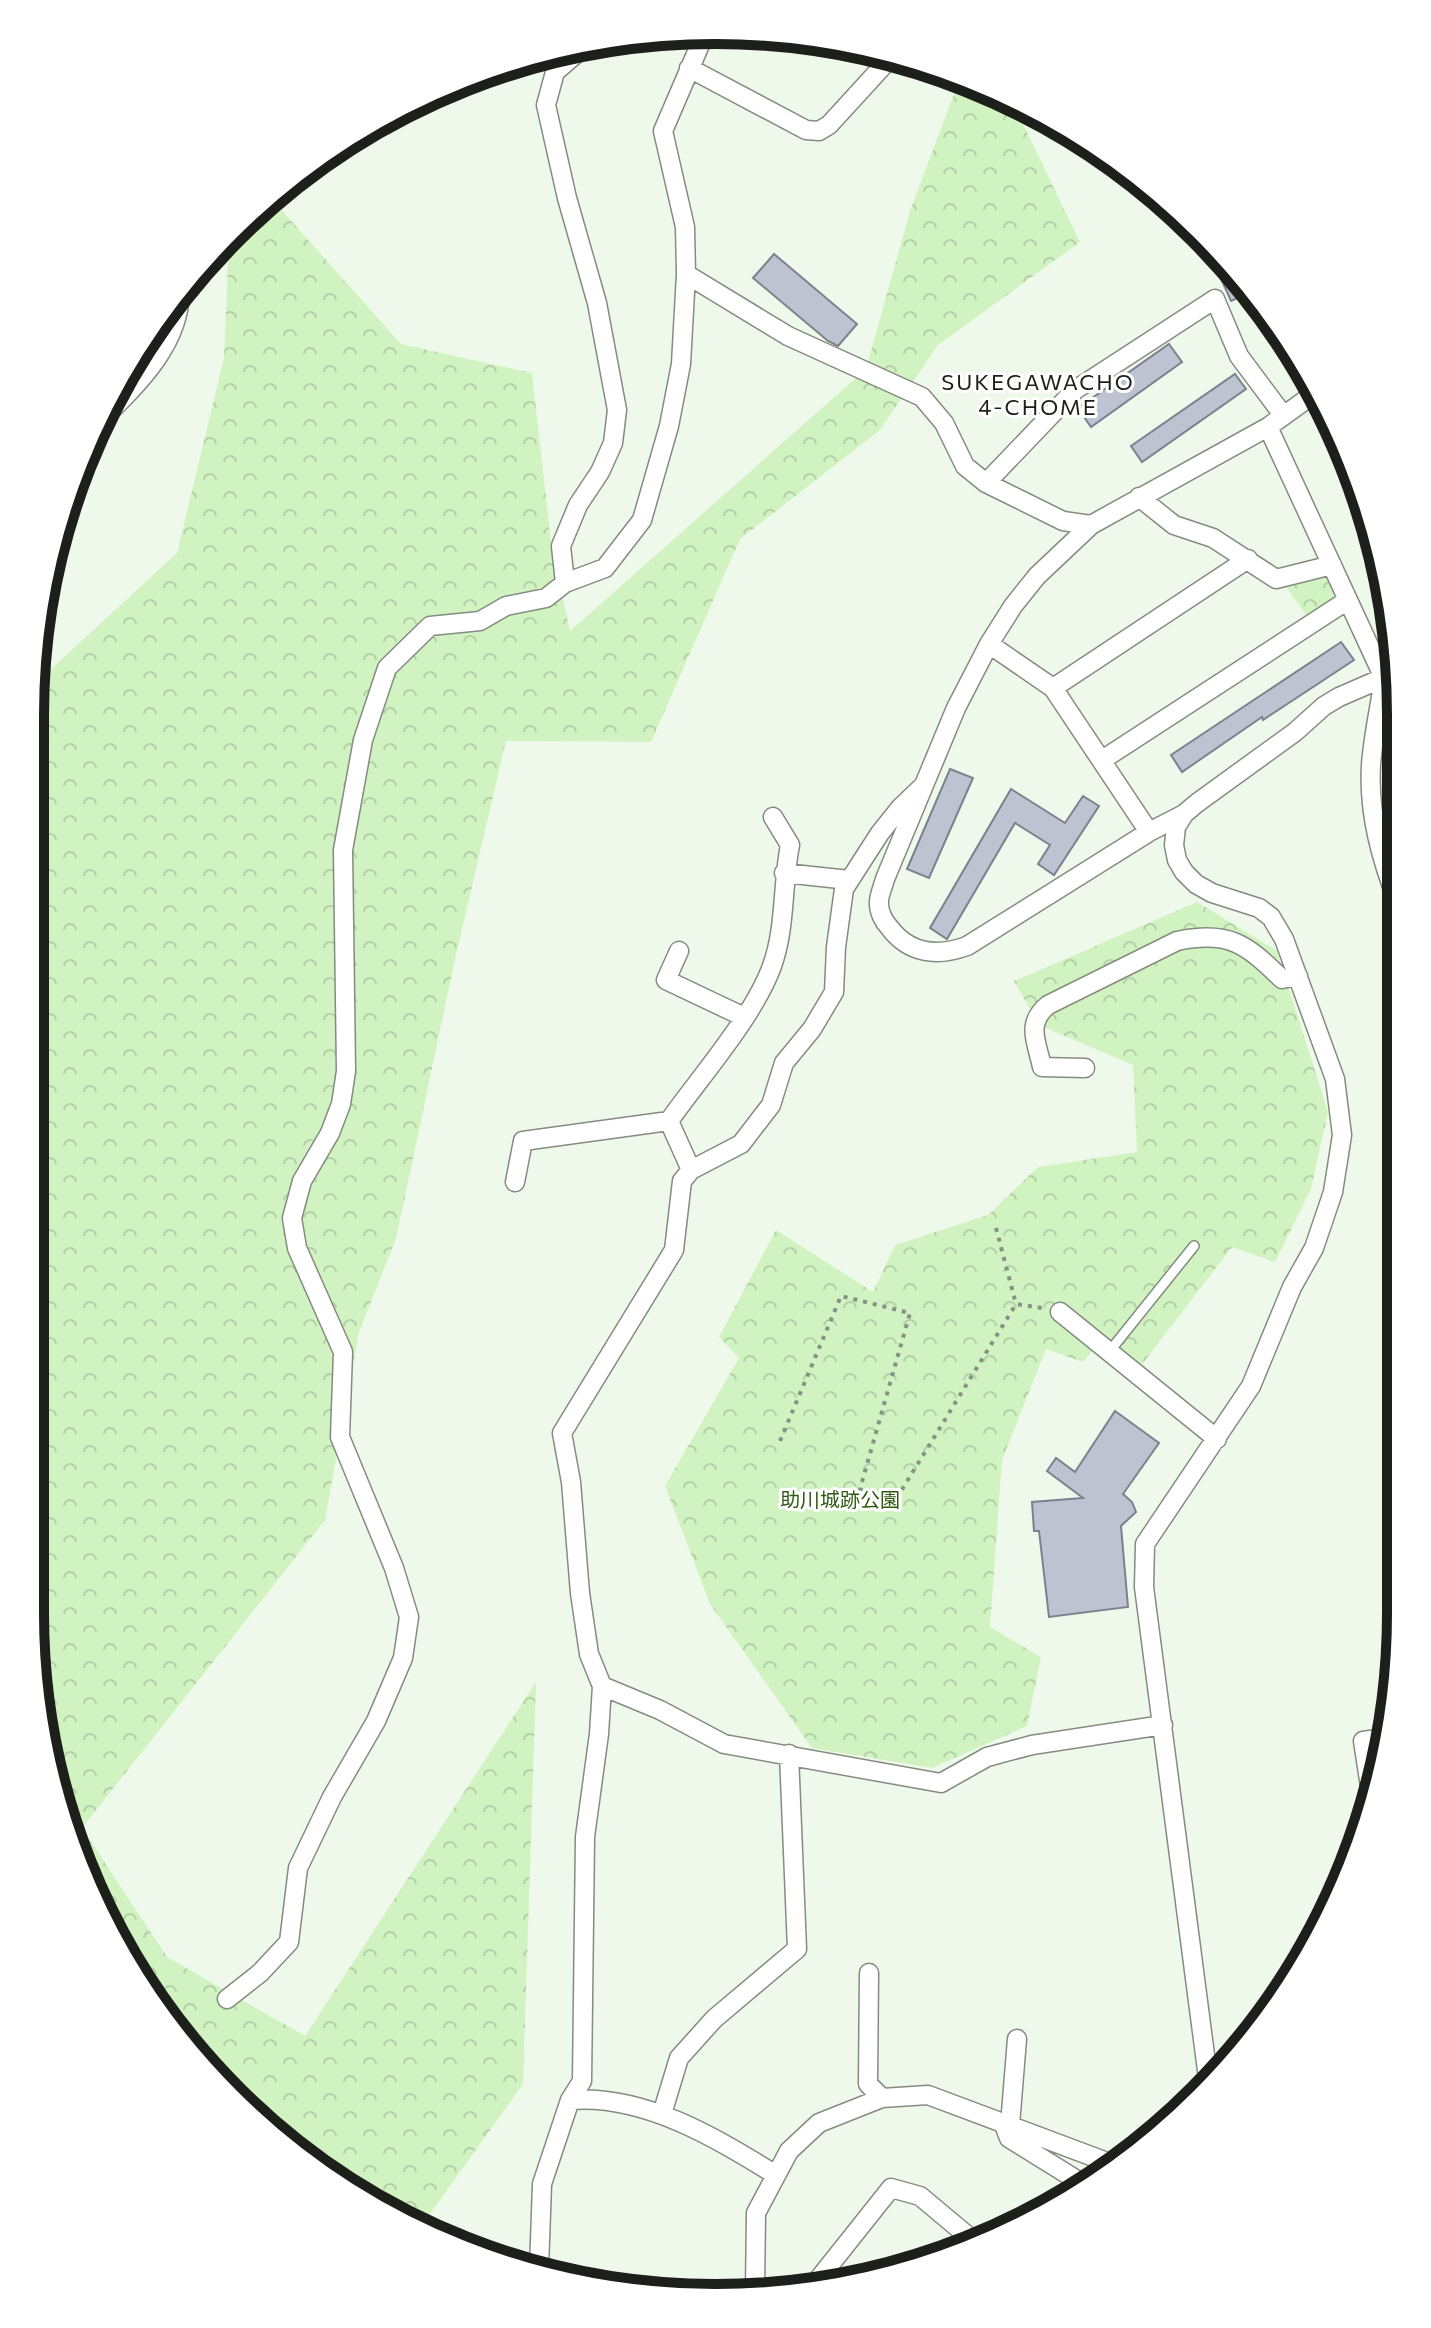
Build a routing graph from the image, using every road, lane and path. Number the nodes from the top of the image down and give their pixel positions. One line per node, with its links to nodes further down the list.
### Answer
1 (700, 44): 4 (street)
2 (568, 61): 16 (street)
3 (883, 66): 4 (street)
4 (689, 68): 5 (street)
5 (686, 274): 11 (street); 16 (street)
6 (175, 317): 7 (street)
7 (126, 395)
8 (1307, 399): 9 (street)
9 (1283, 415): 10 (street); 11 (street)
10 (1268, 427): 12 (street); 15 (street)
11 (986, 483): 13 (street)
12 (1139, 497): 13 (street); 14 (street)
13 (1091, 525): 18 (street)
14 (1248, 559): 15 (street); 21 (street)
15 (1332, 565): 17 (street)
16 (565, 583): 51 (street)
17 (1348, 600): 19 (street); 23 (street)
18 (989, 644): 21 (street); 24 (street)
19 (1385, 662)
20 (1386, 677): 25 (street)
21 (1053, 688): 23 (street)
22 (1387, 697): 28 (street)
23 (1102, 760): 27 (street)
24 (924, 785): 27 (street); 30 (street)
25 (1184, 814): 27 (street); 32 (street)
26 (773, 817): 29 (street)
27 (1149, 832)
28 (1387, 871)
29 (784, 873): 30 (street); 33 (street)
30 (849, 880): 36 (street)
31 (679, 951): 33 (street)
32 (1298, 976): 34 (street); 43 (street)
33 (744, 1017): 35 (street)
34 (1085, 1068)
35 (669, 1121): 36 (street); 37 (street)
36 (691, 1170): 45 (street)
37 (515, 1182)
38 (996, 1228): 40 (path)
39 (1194, 1246): 42 (lane)
40 (1016, 1304): 41 (path); 44 (path)
41 (1060, 1312): 42 (street)
42 (1109, 1352): 43 (street)
43 (1217, 1439): 46 (street)
44 (780, 1441)
45 (602, 1686): 48 (street); 55 (street)
46 (1163, 1725): 48 (street); 53 (street)
47 (1375, 1739): 49 (street)
48 (789, 1754): 56 (street)
49 (1368, 1771)
50 (869, 1973): 54 (street)
51 (227, 1999)
52 (1017, 2039): 57 (street)
53 (1207, 2069)
54 (882, 2098): 57 (street); 59 (street)
55 (570, 2100): 56 (street); 62 (street)
56 (662, 2114): 59 (street)
57 (1006, 2123): 58 (street); 60 (street)
58 (1101, 2162)
59 (776, 2175): 64 (street)
60 (1075, 2179)
61 (967, 2235): 63 (street)
62 (539, 2260)
63 (822, 2275)
64 (755, 2283)

